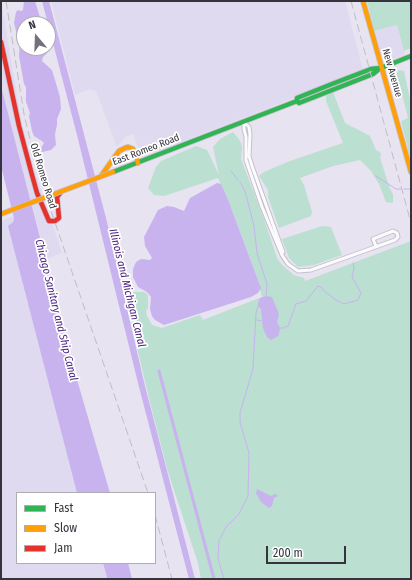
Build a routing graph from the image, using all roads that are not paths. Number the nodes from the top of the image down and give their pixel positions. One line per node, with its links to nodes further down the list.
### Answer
1 (363, 1): 4 (main road, New Avenue)
2 (1, 42): 6 (main road, Old Romeo Road, bridge)
3 (411, 56): 4 (main road, East Romeo Road)
4 (381, 68): 5 (main road, East Romeo Road); 7 (main road, New Avenue)
5 (244, 122): 6 (main road, East Romeo Road); 9 (street)
6 (138, 162): 8 (main road, East Romeo Road, bridge)
7 (411, 172)
8 (1, 214)
9 (376, 246): 9 (street)

